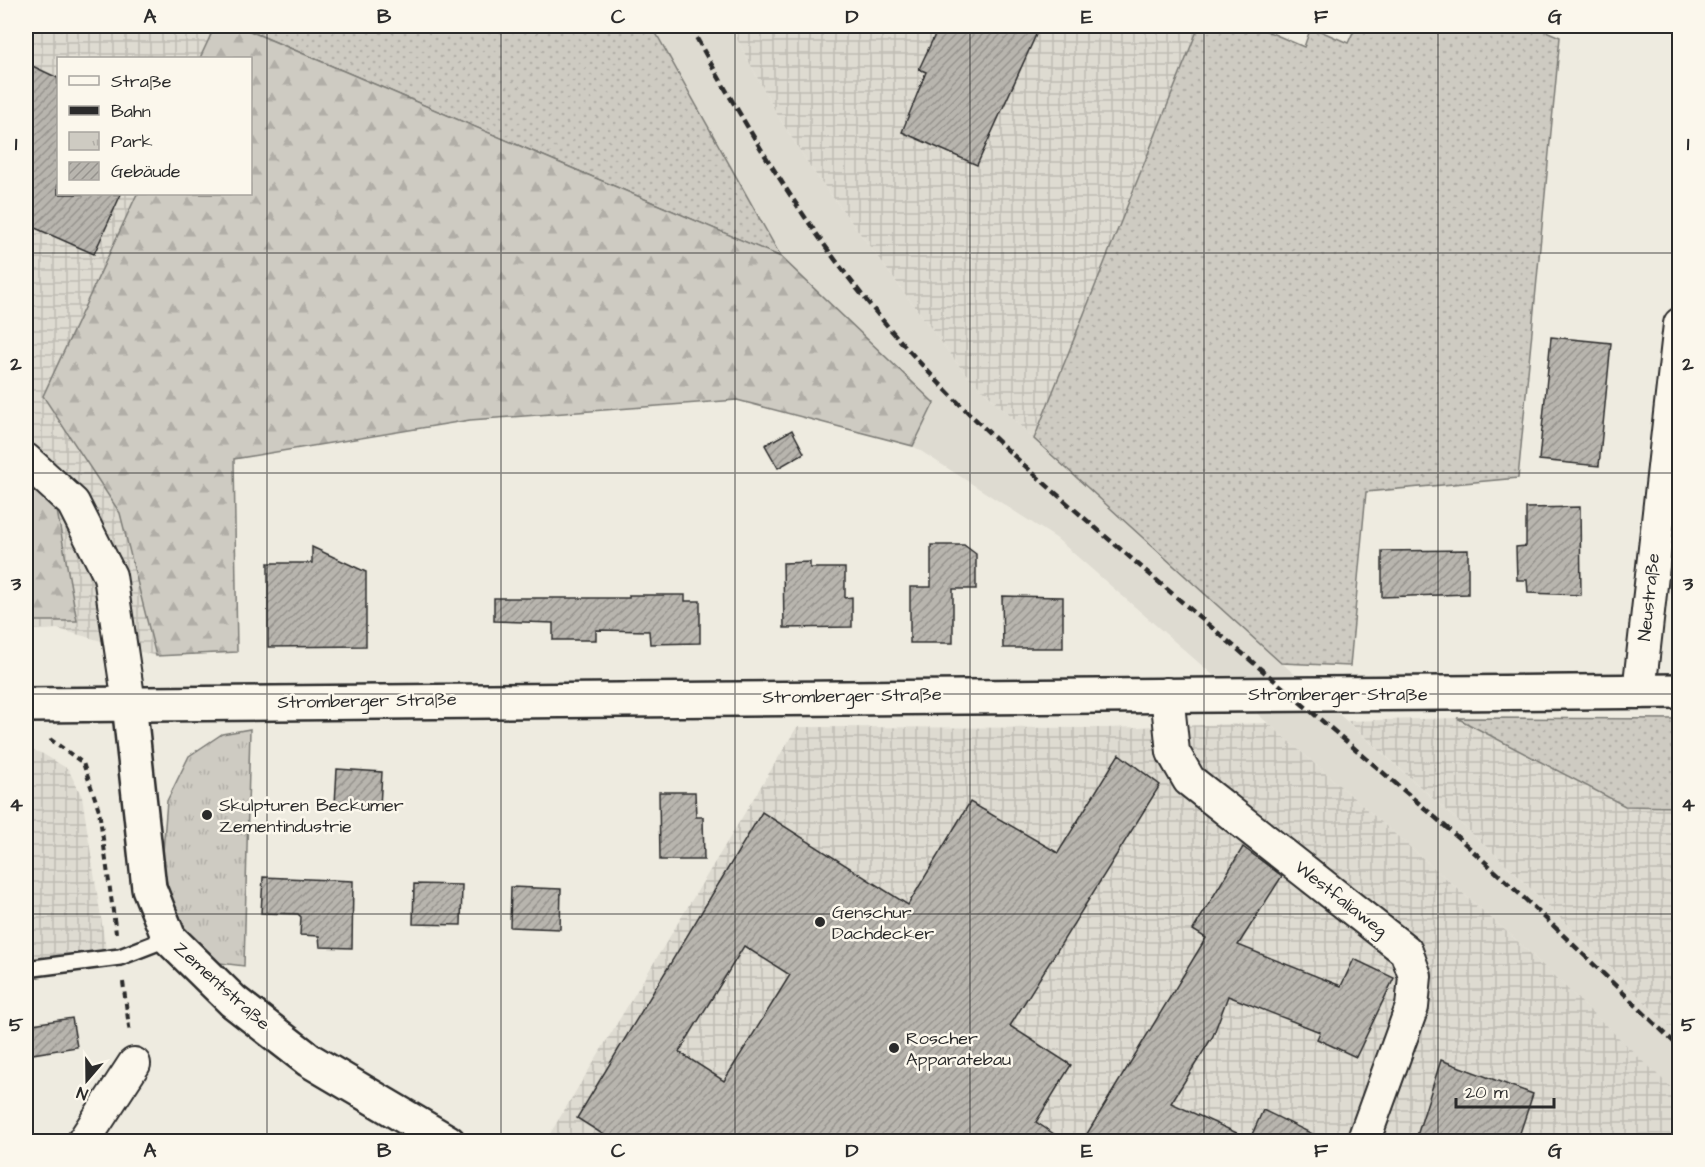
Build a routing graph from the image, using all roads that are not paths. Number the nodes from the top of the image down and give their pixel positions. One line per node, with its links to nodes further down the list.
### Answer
1 (1680, 324): 4 (street, Neustraße)
2 (26, 460): 6 (street)
3 (1680, 691): 4 (main road, Stromberger Straße)
4 (1639, 692): 5 (main road, Stromberger Straße)
5 (1167, 694): 6 (main road, Stromberger Straße); 13 (street, Westfaliaweg)
6 (129, 703): 7 (main road, Stromberger Straße); 8 (main road, Zementstraße)
7 (26, 705)
8 (169, 938): 9 (lane); 12 (main road, Zementstraße)
9 (26, 969)
10 (134, 1064): 11 (street)
11 (83, 1142)
12 (448, 1142)
13 (1363, 1142)

